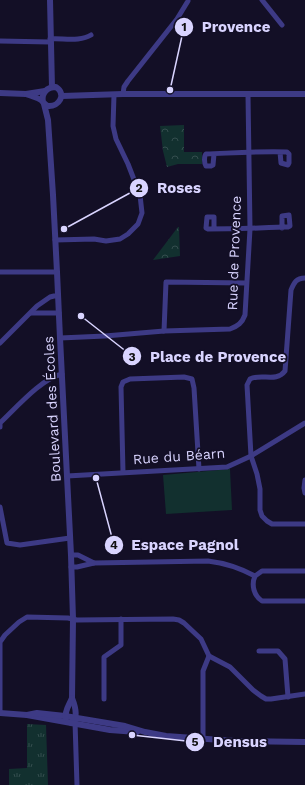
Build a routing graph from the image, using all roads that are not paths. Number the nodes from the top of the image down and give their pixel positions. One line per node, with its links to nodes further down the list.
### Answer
1 (50, 0): 6 (street)
2 (190, 0): 12 (street)
3 (262, 0): 4 (street)
4 (282, 25)
5 (91, 35): 6 (street)
6 (50, 40): 7 (street); 8 (street)
7 (0, 41)
8 (52, 87): 9 (street); 16 (street)
9 (45, 92): 11 (street); 17 (street)
10 (0, 93): 11 (street)
11 (26, 94): 17 (street)
12 (123, 94): 14 (street); 15 (street)
13 (305, 94): 15 (street)
14 (114, 95): 16 (street); 26 (street)
15 (248, 95): 20 (street, Rue de Provence)
16 (62, 96): 18 (street)
17 (43, 103): 18 (street); 19 (street, Boulevard des Écoles)
18 (54, 105): 19 (street, Boulevard des Écoles)
19 (48, 120): 26 (street, Boulevard des Écoles)
20 (248, 152): 21 (street); 22 (street); 25 (street, Rue de Provence)
21 (280, 152)
22 (214, 154)
23 (282, 228): 25 (street)
24 (214, 229): 25 (street)
25 (250, 229): 30 (street, Rue de Provence)
26 (56, 240): 28 (street, Boulevard des Écoles)
27 (0, 272): 28 (street)
28 (57, 272): 31 (street, Boulevard des Écoles)
29 (305, 278): 40 (street)
30 (246, 283): 34 (street, Rue de Provence); 34 (street)
31 (58, 296): 32 (street); 33 (street, Boulevard des Écoles)
32 (31, 313): 33 (street); 36 (street)
33 (59, 313): 35 (street, Boulevard des Écoles)
34 (164, 331): 35 (street, Rue de Provence)
35 (60, 338): 37 (street, Boulevard des Écoles)
36 (0, 343)
37 (62, 374): 39 (street); 43 (street, Boulevard des Écoles)
38 (305, 424): 40 (street, Rue du Béarn)
39 (0, 427)
40 (251, 456): 41 (street, Rue du Béarn); 47 (street)
41 (199, 469): 42 (street, Rue du Béarn); 42 (street)
42 (123, 472): 43 (street, Rue du Béarn)
43 (67, 476): 48 (street, Boulevard des Écoles)
44 (305, 480): 45 (street)
45 (305, 493)
46 (0, 507): 49 (street)
47 (305, 524)
48 (70, 538): 49 (street); 51 (street, Boulevard des Écoles)
49 (6, 543): 50 (street)
50 (0, 546)
51 (71, 555): 52 (street); 53 (street, Boulevard des Écoles)
52 (94, 563): 53 (street); 55 (street)
53 (72, 567): 57 (street, Boulevard des Écoles)
54 (305, 571): 55 (street)
55 (255, 576): 56 (street)
56 (305, 601)
57 (73, 619): 58 (street); 63 (street, Boulevard des Écoles); 65 (street)
58 (120, 619): 60 (street); 64 (street)
59 (259, 651): 62 (street)
60 (209, 656): 62 (street); 69 (street)
61 (305, 694): 62 (street)
62 (288, 697)
63 (72, 698): 67 (street, Boulevard des Écoles); 68 (street, Boulevard des Écoles)
64 (104, 699)
65 (0, 713): 66 (street)
66 (27, 715): 67 (street); 68 (street)
67 (65, 716): 68 (street)
68 (72, 722): 69 (street); 71 (street)
69 (203, 739): 70 (street)
70 (305, 742)
71 (77, 785)

